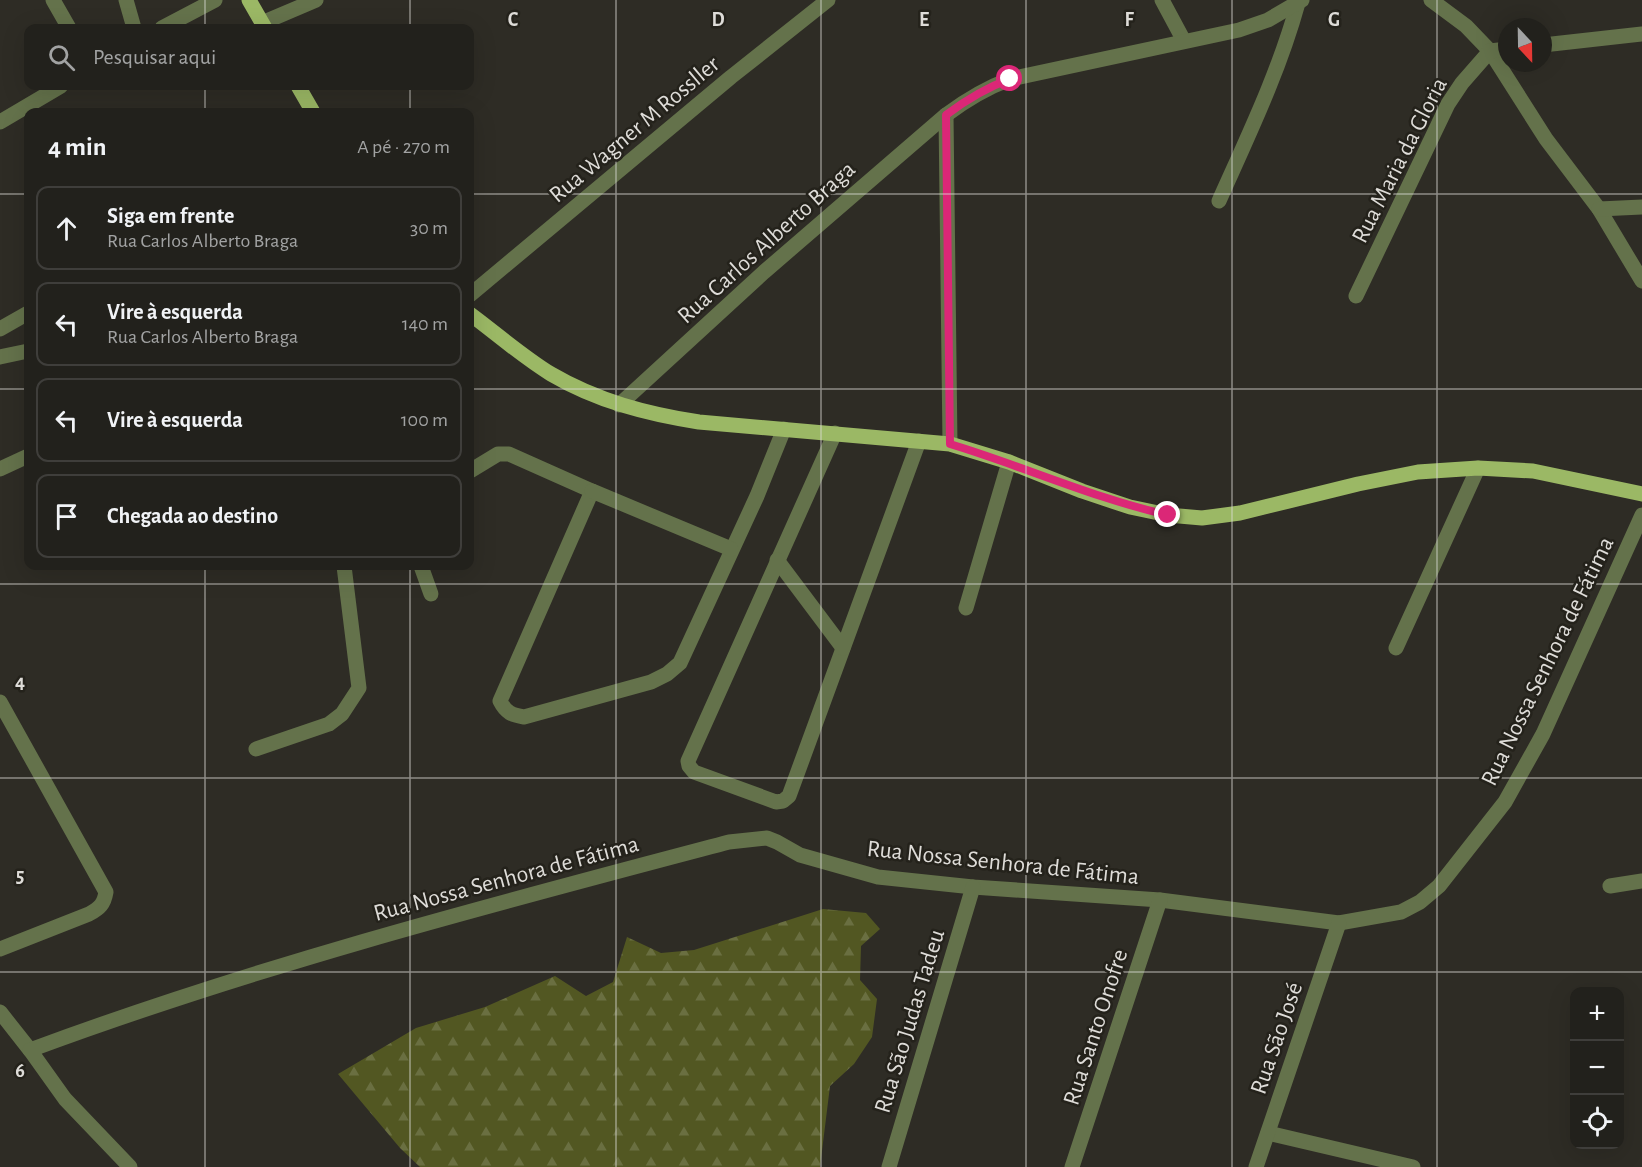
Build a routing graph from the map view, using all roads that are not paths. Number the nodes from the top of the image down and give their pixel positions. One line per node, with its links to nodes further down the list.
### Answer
1 (52, 0): 10 (street)
2 (126, 0): 11 (street)
3 (215, 0): 12 (street)
4 (249, 0): 13 (main road)
5 (316, 0): 14 (street)
6 (828, 0): 29 (street, Rua Wagner M Rossller)
7 (1162, 0): 16 (street)
8 (1431, 0): 19 (street)
9 (1300, 2): 16 (street, Rua Carlos Alberto Braga); 25 (street)
10 (67, 24)
11 (133, 24)
12 (170, 24)
13 (263, 24)
14 (268, 24)
15 (1642, 34): 17 (street)
16 (1184, 41): 23 (street, Rua Carlos Alberto Braga)
17 (1552, 44)
18 (1498, 50): 19 (street)
19 (1491, 51): 27 (street); 30 (street, Rua Maria da Gloria)
20 (54, 90): 24 (street)
21 (300, 90): 22 (main road)
22 (311, 108)
23 (946, 115): 36 (street, Rua Carlos Alberto Braga); 40 (street)
24 (0, 122)
25 (1219, 201)
26 (1642, 207): 27 (street)
27 (1599, 209): 28 (street)
28 (1642, 281)
29 (474, 292)
30 (1356, 296)
31 (24, 315): 33 (street)
32 (474, 317): 36 (main road)
33 (0, 329)
34 (24, 352): 35 (street)
35 (0, 357)
36 (619, 405): 37 (main road)
37 (784, 429): 38 (main road); 49 (street)
38 (835, 433): 39 (main road); 50 (street)
39 (919, 441): 40 (main road); 55 (street)
40 (950, 444): 42 (main road)
41 (24, 458): 45 (street)
42 (1009, 462): 44 (main road); 54 (street)
43 (474, 468): 46 (street)
44 (1478, 468): 47 (main road); 56 (street)
45 (0, 469)
46 (592, 490): 49 (street); 49 (street)
47 (1642, 494)
48 (1642, 515): 63 (street, Rua Nossa Senhora de Fátima)
49 (731, 549)
50 (777, 560): 55 (street); 55 (street)
51 (344, 570): 58 (street)
52 (422, 570): 53 (street)
53 (431, 594)
54 (966, 608)
55 (843, 648)
56 (1396, 648)
57 (0, 702): 64 (street)
58 (256, 749)
59 (1642, 881): 60 (street)
60 (1610, 886)
61 (973, 887): 62 (street, Rua Nossa Senhora de Fátima); 66 (street, Rua Nossa Senhora de Fátima); 69 (street, Rua São Judas Tadeu)
62 (1160, 900): 63 (street, Rua Nossa Senhora de Fátima); 70 (street, Rua Santo Onofre)
63 (1339, 923): 67 (street, Rua São José)
64 (0, 949)
65 (0, 1012): 66 (street)
66 (30, 1050): 68 (street)
67 (1268, 1133): 71 (street, Rua São José); 72 (street)
68 (130, 1167)
69 (889, 1167)
70 (1072, 1167)
71 (1256, 1167)
72 (1413, 1167)

